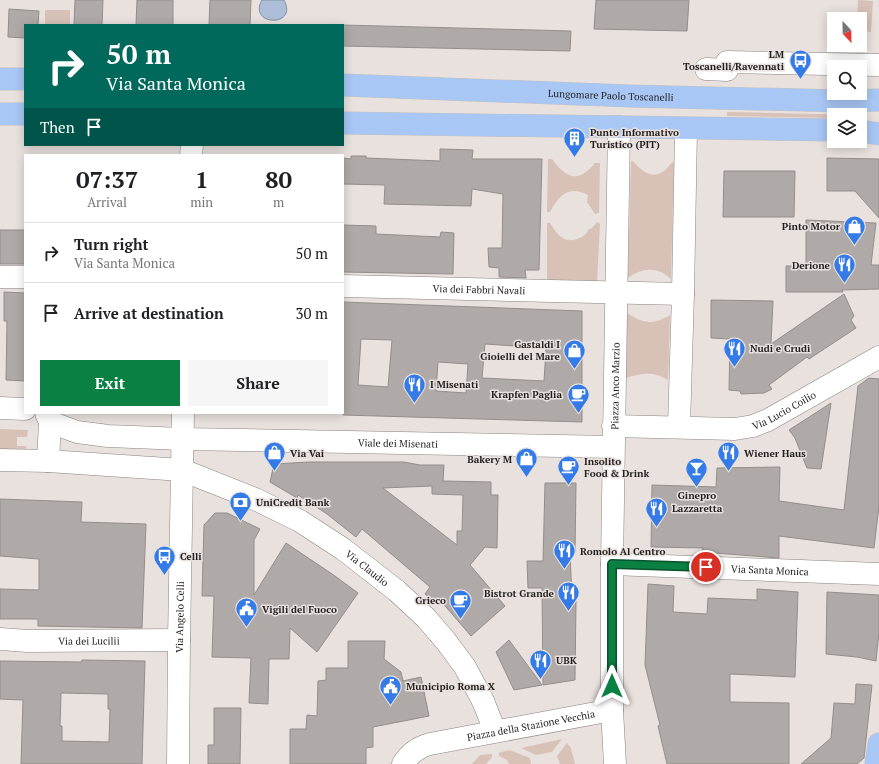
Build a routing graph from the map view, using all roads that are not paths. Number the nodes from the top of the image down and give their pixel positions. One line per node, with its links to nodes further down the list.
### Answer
1 (872, 65): 2 (street)
2 (706, 70)
3 (0, 79): 4 (main road)
4 (24, 79)
5 (344, 85): 6 (main road, Lungomare Paolo Toscanelli)
6 (879, 100)
7 (0, 114): 8 (main road)
8 (24, 114)
9 (344, 123): 10 (main road)
10 (619, 127): 11 (main road); 18 (street, Piazza Anco Marzio)
11 (686, 129): 12 (main road); 19 (street)
12 (827, 130)
13 (867, 132): 14 (main road)
14 (879, 134)
15 (0, 277): 16 (street)
16 (24, 277)
17 (344, 286): 18 (street, Via dei Fabbri Navali)
18 (605, 292): 19 (street); 25 (street, Piazza Anco Marzio)
19 (683, 294): 26 (street)
20 (879, 357): 26 (street, Via Lucio Coilio)
21 (0, 408): 22 (street)
22 (24, 409)
23 (183, 414): 27 (street, Via Angelo Celli)
24 (48, 417): 27 (street, Viale dei Misenati); 30 (street)
25 (613, 426): 26 (street, Piazza Anco Marzio); 28 (street)
26 (679, 426)
27 (183, 439): 28 (street, Viale dei Misenati); 31 (street, Via Angelo Celli)
28 (613, 448): 32 (street)
29 (0, 460): 30 (street, Via Claudio)
30 (48, 461): 31 (street, Via Claudio)
31 (182, 470): 35 (street, Via Angelo Celli); 37 (street, Via Claudio)
32 (612, 564): 33 (street, Via Santa Monica); 36 (street)
33 (879, 574)
34 (0, 639): 35 (street, Via dei Lucilii)
35 (179, 640): 39 (street, Via Angelo Celli)
36 (612, 710): 37 (street, Piazza della Stazione Vecchia); 41 (street)
37 (495, 731): 40 (street, Piazza della Stazione Vecchia)
38 (879, 744): 42 (main road)
39 (178, 764)
40 (403, 764)
41 (615, 764)
42 (876, 764)

